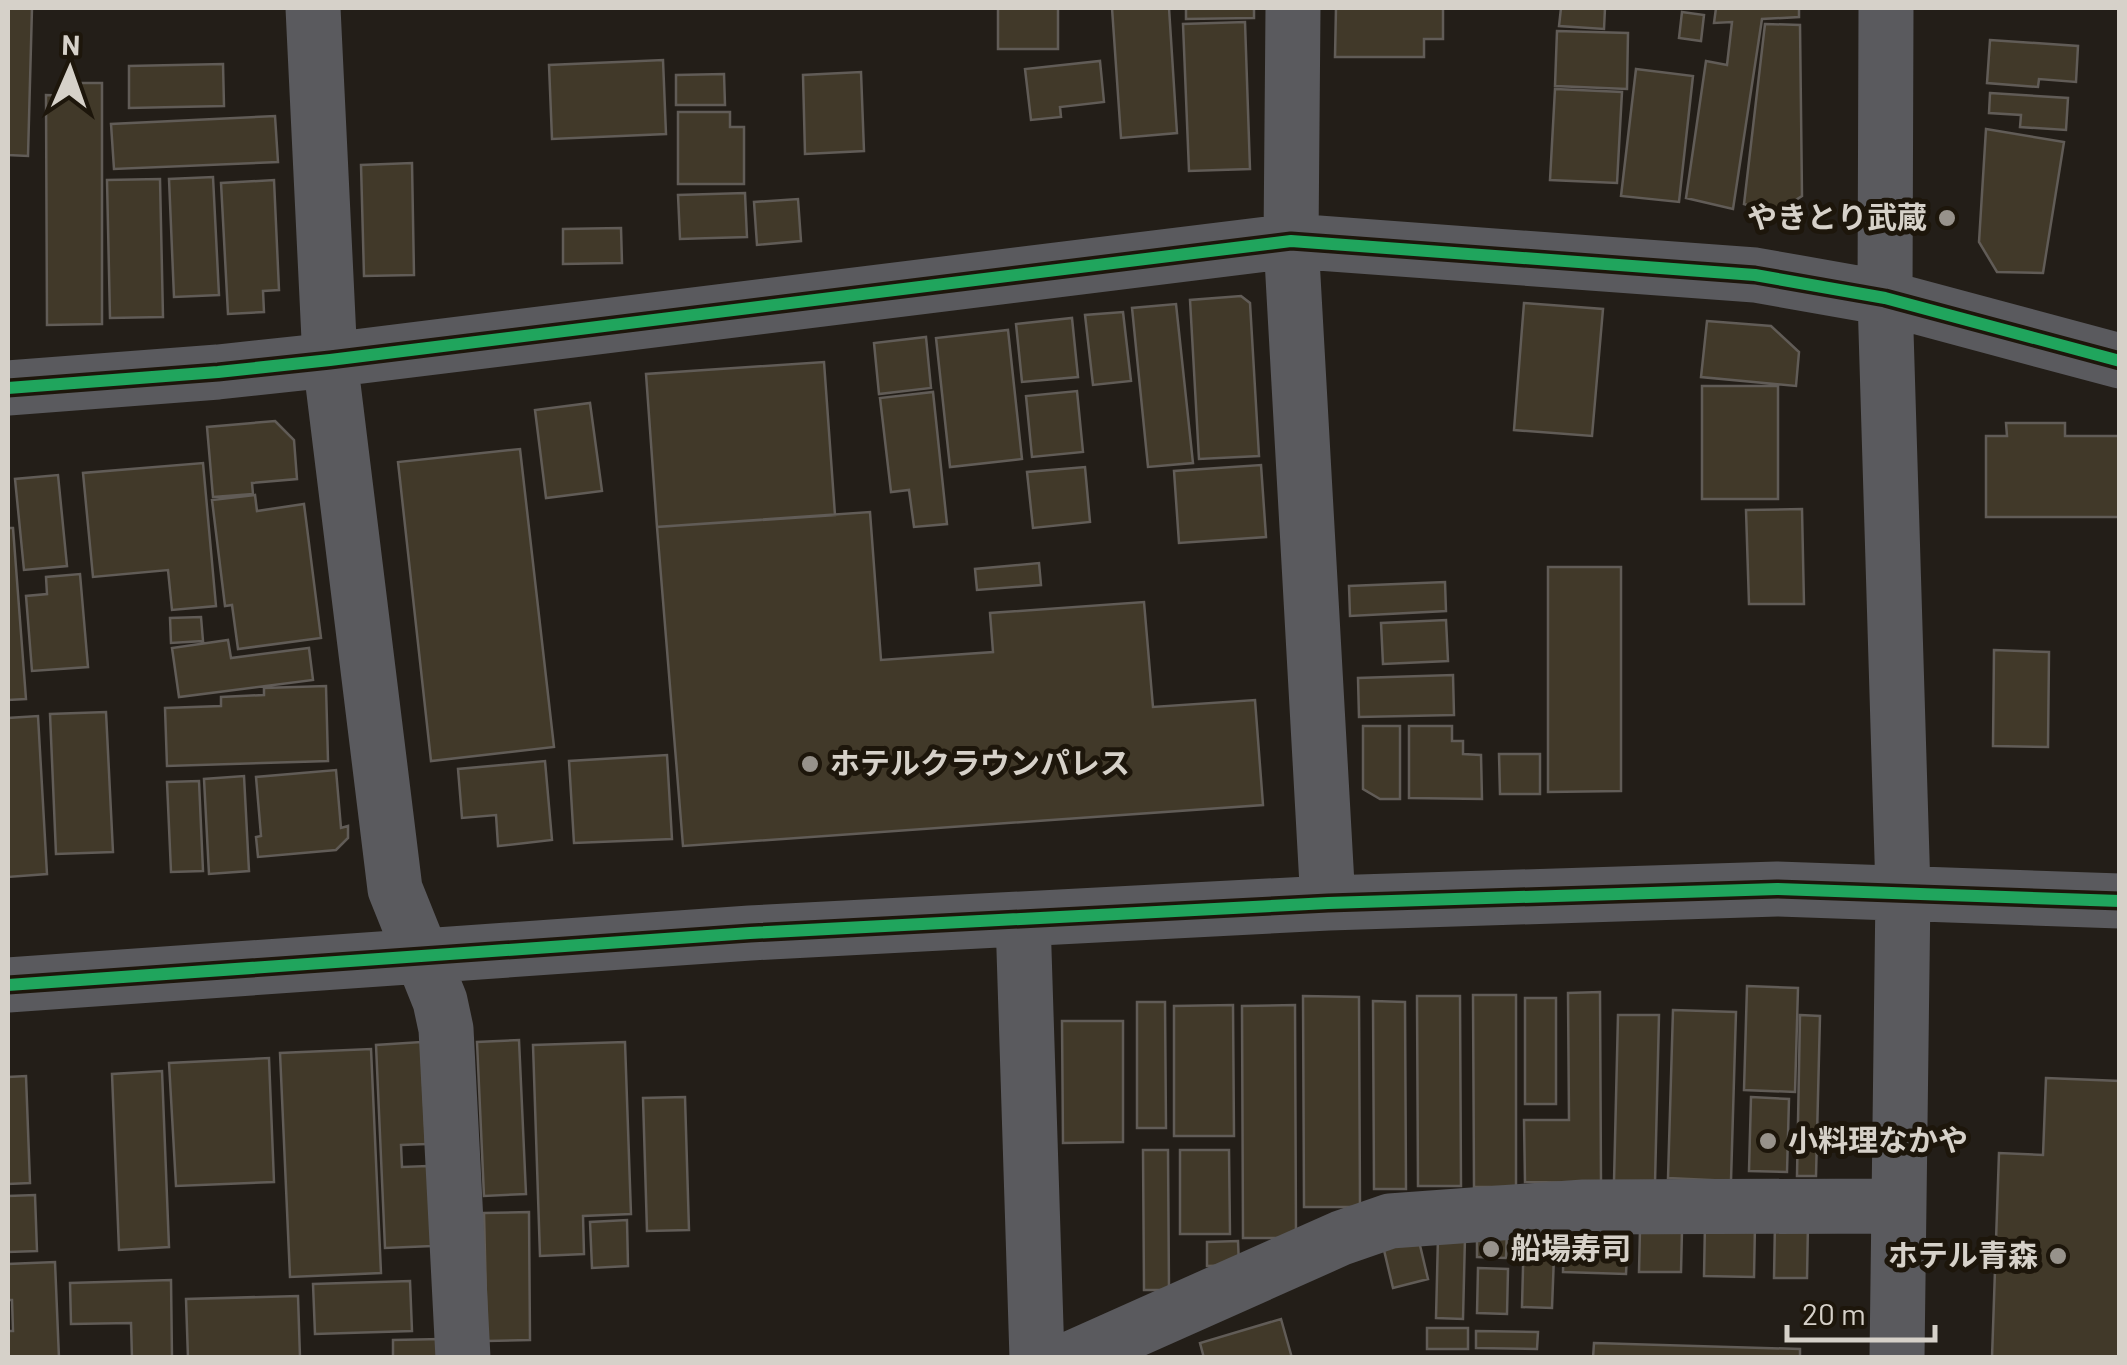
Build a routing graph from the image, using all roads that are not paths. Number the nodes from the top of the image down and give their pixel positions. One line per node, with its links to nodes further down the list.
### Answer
1 (313, 8): 6 (street)
2 (1293, 8): 4 (street)
3 (1886, 8): 5 (street)
4 (1291, 241): 5 (street); 6 (street); 11 (street)
5 (1885, 298): 7 (street); 9 (street)
6 (330, 360): 8 (street); 13 (street)
7 (2120, 360)
8 (8, 388)
9 (1903, 891): 10 (street); 11 (street); 15 (street)
10 (2120, 901)
11 (1328, 903): 12 (street)
12 (1023, 919): 13 (street); 17 (street)
13 (422, 956): 14 (street); 16 (street)
14 (8, 984)
15 (1897, 1206): 18 (street); 19 (street)
16 (463, 1358)
17 (1037, 1358)
18 (1072, 1358)
19 (1897, 1358)

